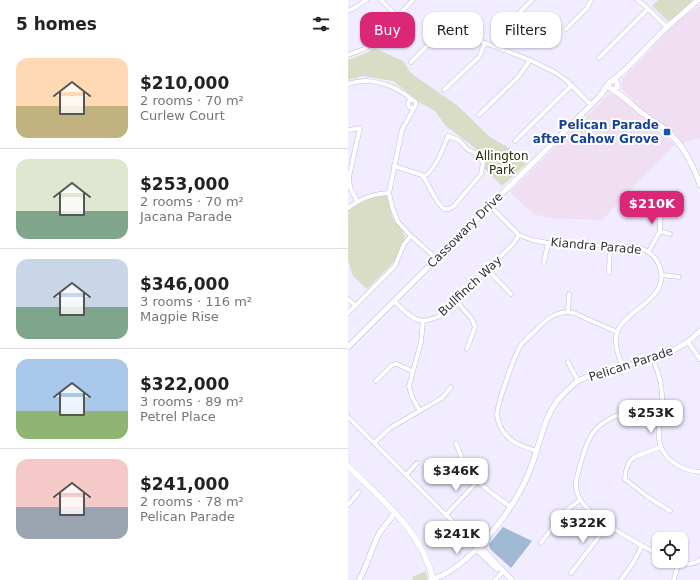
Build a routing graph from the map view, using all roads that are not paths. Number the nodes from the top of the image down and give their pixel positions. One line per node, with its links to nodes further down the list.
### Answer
1 (366, 0): 9 (street)
2 (381, 0): 10 (street)
3 (413, 0): 11 (street)
4 (532, 0): 12 (street)
5 (591, 0): 14 (street)
6 (637, 0): 8 (street)
7 (698, 0): 13 (street, Cassowary Drive)
8 (648, 9): 13 (street); 18 (street)
9 (348, 11)
10 (393, 12)
11 (401, 12)
12 (520, 12)
13 (667, 27): 23 (street, Cassowary Drive)
14 (566, 29)
15 (485, 43): 19 (street); 20 (street); 24 (street)
16 (365, 48): 17 (street)
17 (348, 55)
18 (599, 58)
19 (530, 60): 22 (street); 28 (street)
20 (411, 62)
21 (348, 84): 25 (street)
22 (572, 85): 26 (street); 30 (street)
23 (613, 86): 26 (street, Cassowary Drive); 32 (street)
24 (444, 90)
25 (410, 101): 27 (street); 27 (street)
26 (591, 105): 38 (street, Cassowary Drive)
27 (412, 108): 31 (street)
28 (479, 115)
29 (348, 130): 37 (street)
30 (515, 141)
31 (394, 166): 33 (street); 35 (street)
32 (698, 169): 34 (street)
33 (424, 177): 33 (street)
34 (700, 185)
35 (389, 193): 37 (street); 43 (street)
36 (652, 200): 40 (street)
37 (357, 201): 39 (street)
38 (490, 206): 42 (street, Kiandra Parade); 47 (street, Cassowary Drive)
39 (348, 208)
40 (660, 231): 41 (street); 46 (street)
41 (670, 234)
42 (519, 235): 44 (street, Kiandra Parade); 49 (street, Bullfinch Way)
43 (411, 236): 47 (street); 58 (street)
44 (548, 243): 45 (street, Kiandra Parade); 48 (street)
45 (610, 245): 46 (street, Kiandra Parade); 50 (street)
46 (649, 251): 51 (street, Kiandra Parade)
47 (436, 258): 56 (street, Cassowary Drive)
48 (544, 262)
49 (488, 270): 53 (street); 57 (street, Bullfinch Way)
50 (609, 273)
51 (662, 276): 52 (street); 63 (street)
52 (679, 277)
53 (511, 294)
54 (569, 294): 59 (street)
55 (348, 299): 58 (street)
56 (394, 301): 61 (street); 65 (street, Cassowary Drive)
57 (456, 301): 61 (street, Bullfinch Way); 66 (street)
58 (355, 305): 60 (street)
59 (568, 312): 63 (street); 81 (street)
60 (348, 313)
61 (423, 321): 71 (street)
62 (700, 331): 64 (street, Pelican Parade)
63 (617, 332): 70 (street)
64 (688, 342): 67 (street, Pelican Parade); 68 (street)
65 (348, 347)
66 (467, 349)
67 (653, 359): 70 (street, Pelican Parade); 76 (street)
68 (700, 359)
69 (568, 362): 73 (street)
70 (622, 366): 73 (street, Pelican Parade)
71 (412, 371): 72 (street); 75 (street)
72 (376, 381)
73 (578, 381): 81 (street, Pelican Parade)
74 (451, 387): 75 (street)
75 (420, 411): 79 (street)
76 (661, 414): 80 (street); 88 (street)
77 (348, 417): 79 (street)
78 (456, 443): 86 (street)
79 (374, 444): 85 (street)
80 (661, 447): 84 (street); 91 (street)
81 (537, 451): 90 (street, Pelican Parade)
82 (417, 463): 85 (street)
83 (348, 466): 92 (main road)
84 (700, 472)
85 (406, 475): 93 (street)
86 (478, 481): 90 (street); 93 (street)
87 (359, 492): 89 (street)
88 (580, 500): 96 (street); 98 (street)
89 (348, 505)
90 (512, 507): 100 (street, Pelican Parade)
91 (670, 511)
92 (395, 512): 94 (main road); 95 (street)
93 (446, 515): 97 (street)
94 (402, 520): 95 (street); 107 (main road)
95 (389, 522): 108 (street)
96 (608, 525): 99 (street); 106 (street)
97 (448, 537)
98 (541, 543)
99 (642, 546): 101 (street); 112 (street)
100 (478, 548): 105 (street); 107 (street, Pelican Parade)
101 (652, 551)
102 (700, 560): 103 (street)
103 (688, 564)
104 (677, 568): 113 (street)
105 (503, 572): 109 (street); 110 (street); 111 (street)
106 (571, 573)
107 (431, 578)
108 (359, 580)
109 (495, 580)
110 (508, 580)
111 (512, 580)
112 (621, 580)
113 (674, 580)

